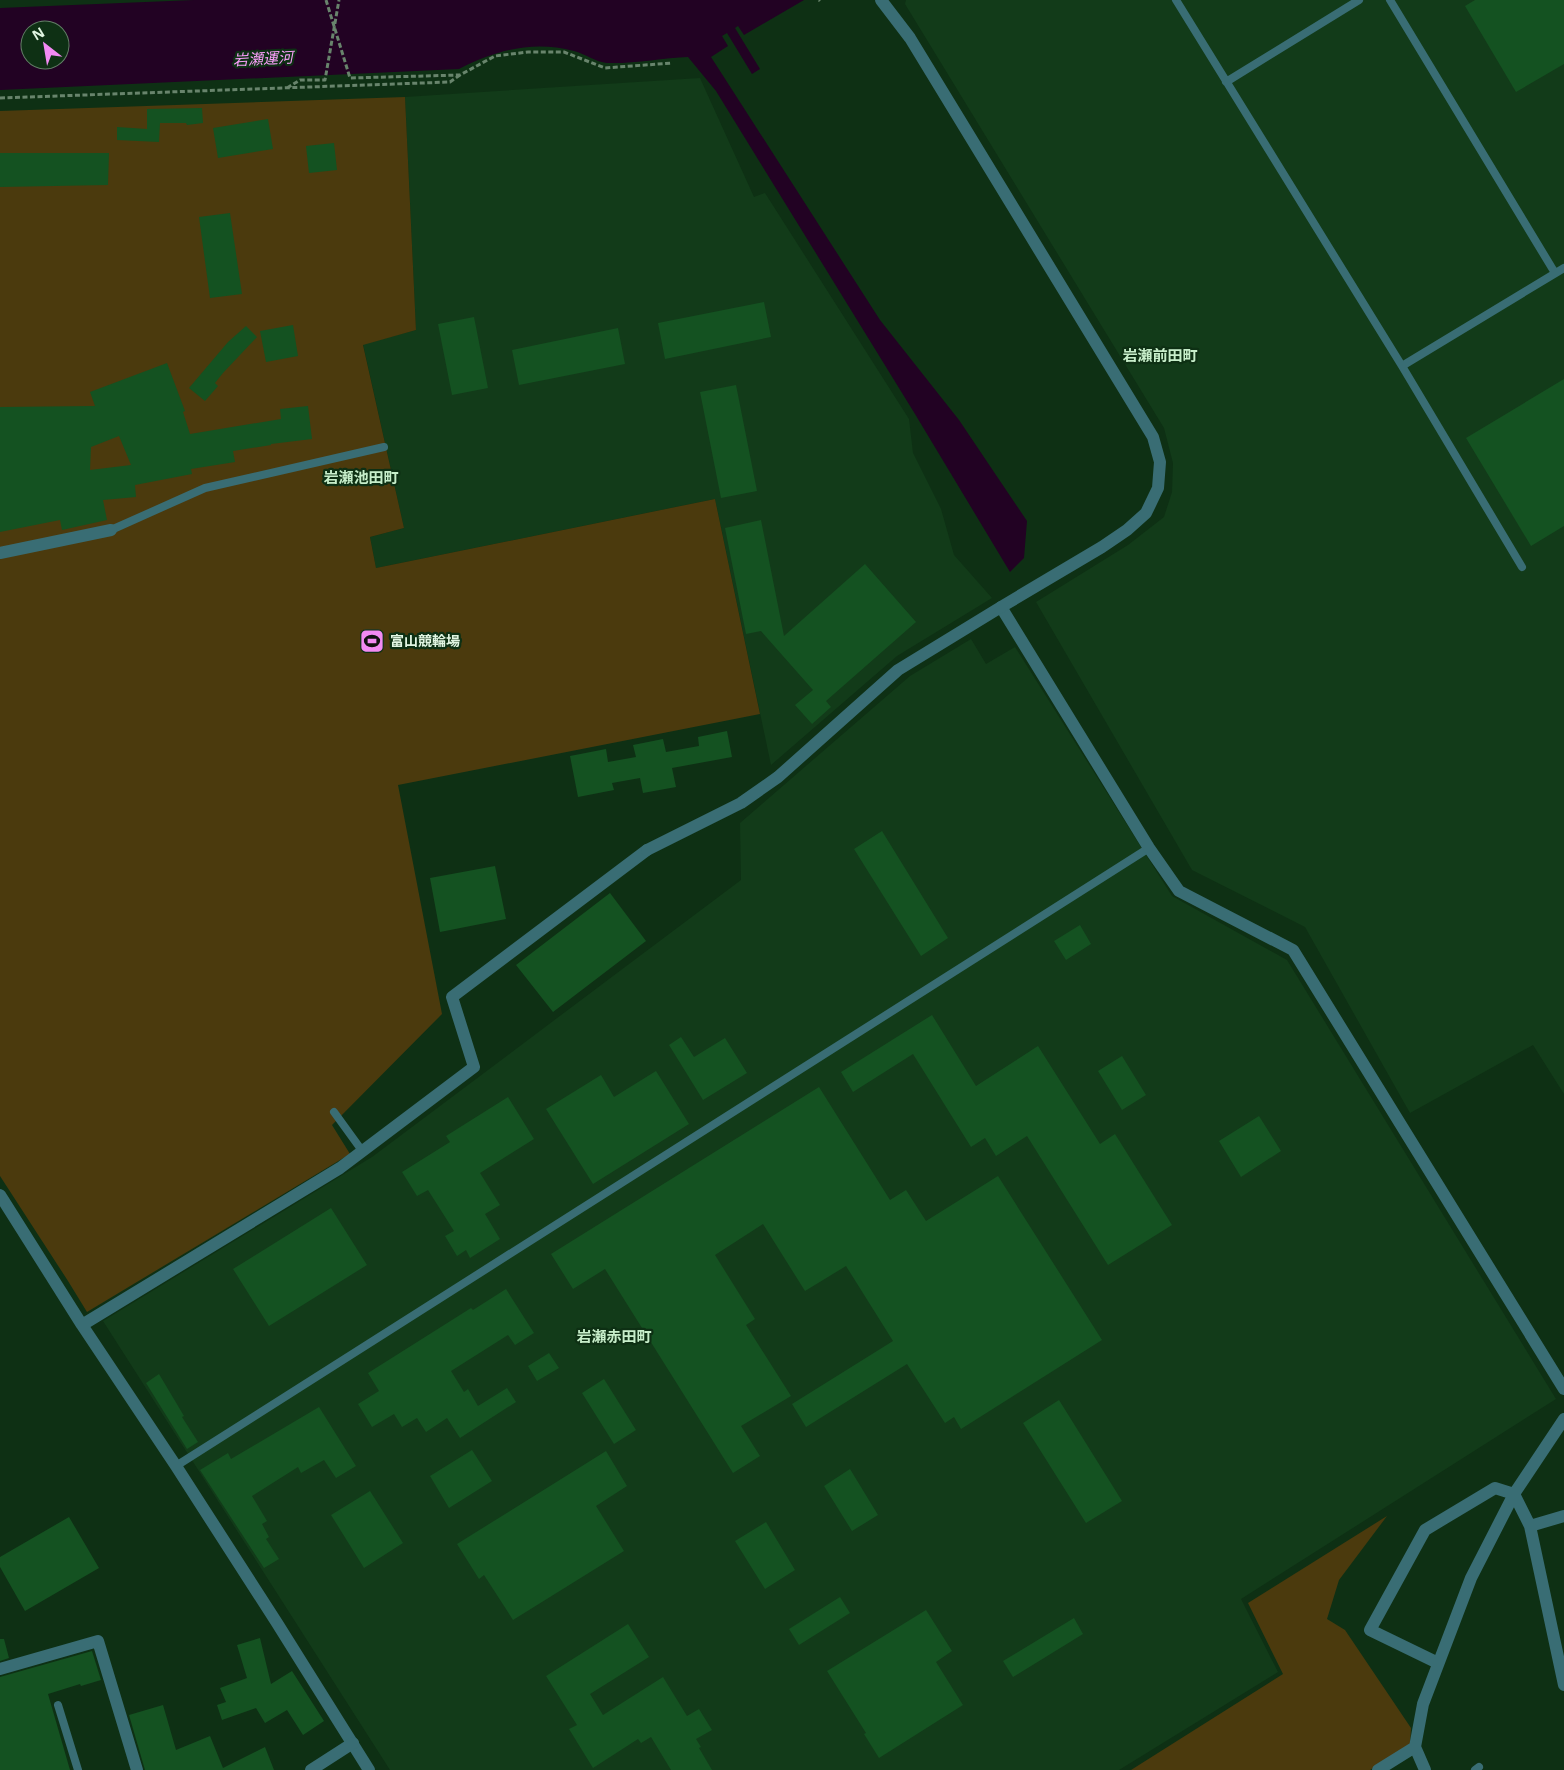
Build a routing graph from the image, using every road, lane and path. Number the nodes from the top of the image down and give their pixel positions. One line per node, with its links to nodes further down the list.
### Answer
1 (326, 0): 7 (path)
2 (338, 0): 7 (path)
3 (881, 0): 20 (street)
4 (1176, 0): 10 (lane)
5 (1359, 0): 10 (lane)
6 (1390, 0): 14 (lane)
7 (334, 27): 9 (path); 11 (path)
8 (672, 63): 9 (path)
9 (460, 75): 11 (path)
10 (1226, 82): 15 (lane)
11 (287, 89): 12 (path)
12 (0, 98)
13 (1564, 268): 14 (lane)
14 (1555, 273): 15 (lane)
15 (1402, 366): 19 (lane)
16 (384, 447): 17 (lane)
17 (111, 530): 18 (street)
18 (0, 553)
19 (1522, 567)
20 (1001, 607): 21 (street); 23 (street)
21 (1149, 848): 26 (street); 28 (lane)
22 (334, 1112): 23 (lane)
23 (363, 1152): 25 (street)
24 (0, 1195): 25 (street)
25 (82, 1325): 28 (street)
26 (1564, 1389)
27 (1564, 1419): 29 (street)
28 (176, 1466): 36 (street)
29 (1514, 1494): 31 (street); 32 (street); 32 (street)
30 (1564, 1516): 31 (street)
31 (1530, 1526): 34 (street)
32 (1438, 1663): 37 (street)
33 (0, 1669): 39 (street)
34 (1564, 1685)
35 (58, 1705): 38 (lane)
36 (353, 1743): 40 (street); 41 (street)
37 (1415, 1747): 42 (street); 43 (street)
38 (78, 1770)
39 (137, 1770)
40 (311, 1770)
41 (369, 1770)
42 (1378, 1770)
43 (1425, 1770)

